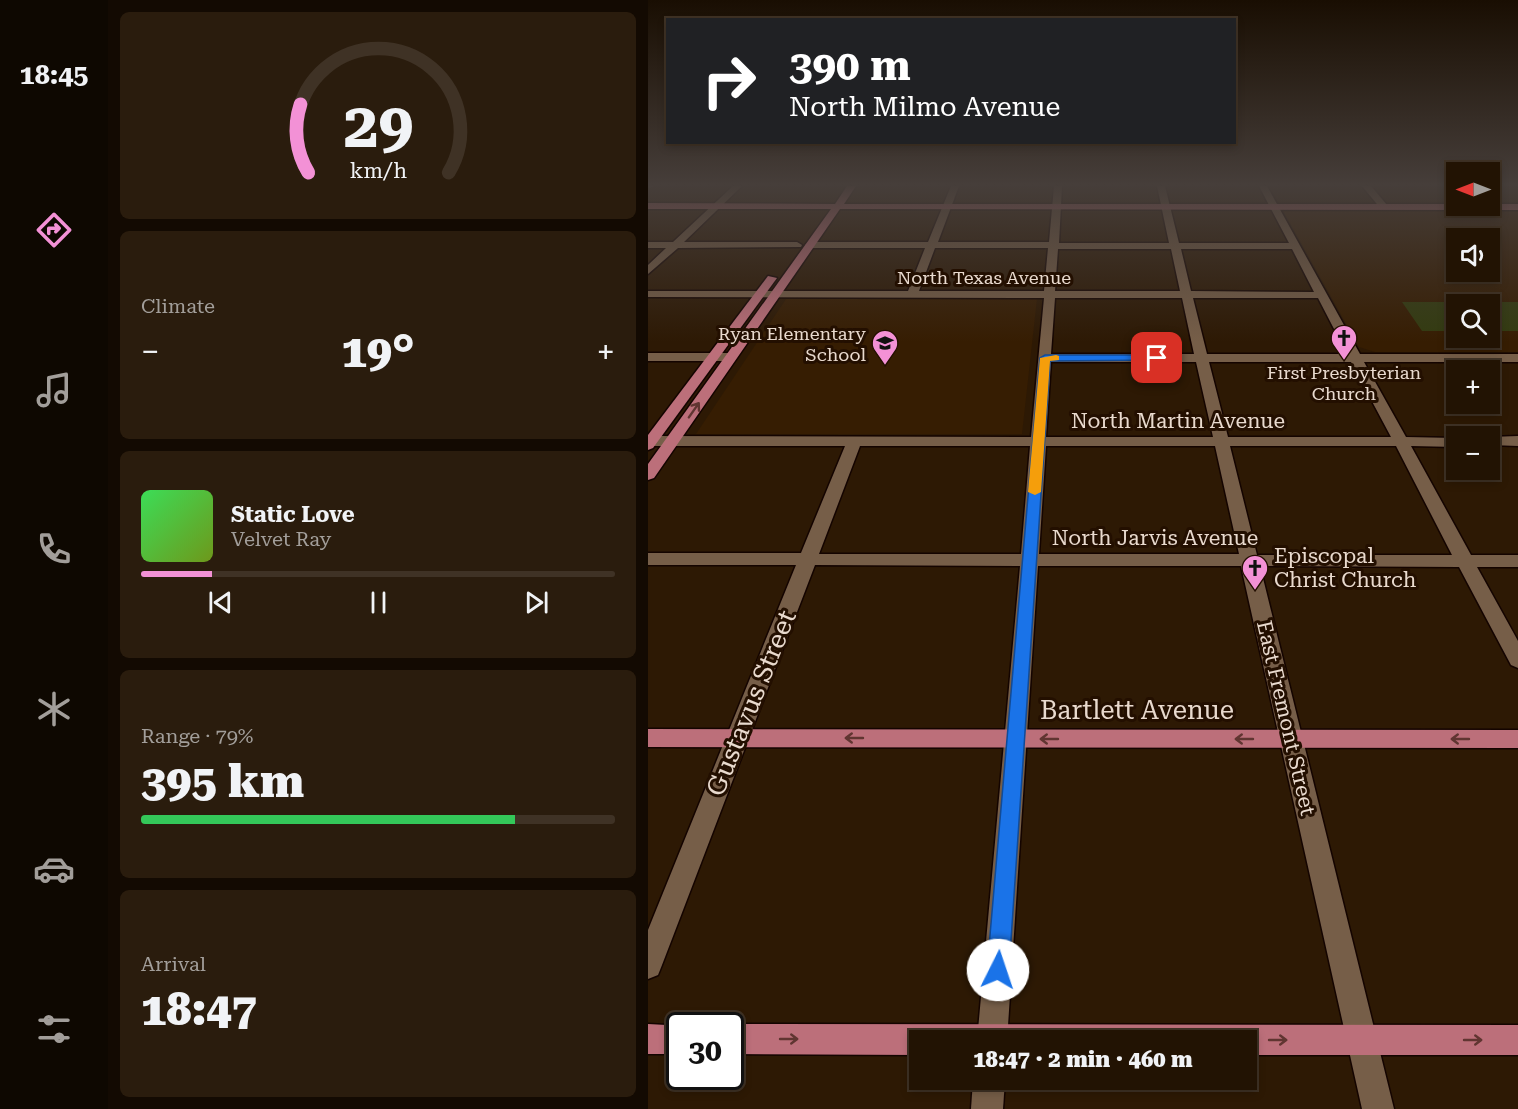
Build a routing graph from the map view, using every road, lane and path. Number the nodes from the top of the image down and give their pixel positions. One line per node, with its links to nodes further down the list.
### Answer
1 (683, 238): 9 (street)
2 (804, 238): 10 (main road)
3 (814, 238): 11 (main road)
4 (935, 238): 12 (street)
5 (1055, 238): 13 (street)
6 (1173, 238): 14 (street, East Fremont Street)
7 (1290, 238): 15 (street)
8 (648, 245): 9 (street)
9 (675, 245): 10 (street); 16 (street)
10 (797, 245): 18 (main road)
11 (810, 245): 12 (street); 19 (main road)
12 (932, 246): 13 (street); 20 (street)
13 (1054, 246): 14 (street); 21 (street)
14 (1175, 246): 15 (street); 22 (street, East Fremont Street)
15 (1294, 246): 23 (street)
16 (648, 271)
17 (648, 294): 18 (street, North Texas Avenue)
18 (760, 294): 19 (street, North Texas Avenue); 25 (main road)
19 (776, 294): 20 (street, North Texas Avenue); 26 (main road)
20 (912, 295): 21 (street, North Texas Avenue)
21 (1050, 295): 22 (street, North Texas Avenue); 27 (street)
22 (1187, 295): 23 (street, North Texas Avenue); 28 (street, East Fremont Street)
23 (1321, 295): 29 (street)
24 (648, 357): 25 (street)
25 (714, 357): 26 (street); 39 (main road)
26 (731, 357): 31 (main road, one-way to 26)
27 (1045, 358): 28 (street); 35 (street)
28 (1202, 358): 29 (street); 36 (street, East Fremont Street)
29 (1355, 358): 30 (street); 37 (street)
30 (1518, 358)
31 (672, 441): 32 (street, North Martin Avenue); 39 (street, North Martin Avenue); 40 (main road)
32 (854, 441): 35 (street, North Martin Avenue); 42 (street, Gustavus Street)
33 (1500, 441): 34 (street)
34 (1518, 441)
35 (1038, 442): 36 (street, North Martin Avenue); 43 (street)
36 (1222, 442): 37 (street, North Martin Avenue); 44 (street, East Fremont Street)
37 (1401, 442): 38 (street, North Martin Avenue); 45 (street)
38 (1446, 442)
39 (649, 443)
40 (648, 475)
41 (648, 559): 42 (street, North Jarvis Avenue)
42 (807, 560): 43 (street, North Jarvis Avenue); 49 (street, Gustavus Street)
43 (1029, 560): 44 (street, North Jarvis Avenue); 50 (street)
44 (1249, 560): 45 (street, North Jarvis Avenue); 51 (street, East Fremont Street)
45 (1465, 560): 46 (street, North Jarvis Avenue); 47 (street)
46 (1518, 561)
47 (1518, 660)
48 (648, 738): 49 (main road, Bartlett Avenue)
49 (736, 738): 50 (main road, Bartlett Avenue, one-way to 49); 53 (street, Gustavus Street)
50 (1016, 739): 51 (main road, Bartlett Avenue, one-way to 50); 54 (street)
51 (1291, 739): 52 (main road, Bartlett Avenue, one-way to 51); 60 (street, East Fremont Street)
52 (1518, 739)
53 (648, 965)
54 (993, 1030)
55 (648, 1039): 56 (main road)
56 (666, 1039)
57 (744, 1039): 58 (main road, one-way to 58)
58 (909, 1040)
59 (1257, 1040): 60 (main road, one-way to 60)
60 (1362, 1040): 61 (main road, one-way to 61); 64 (street, East Fremont Street)
61 (1518, 1041)
62 (988, 1090): 63 (street)
63 (987, 1109)
64 (1378, 1109)

